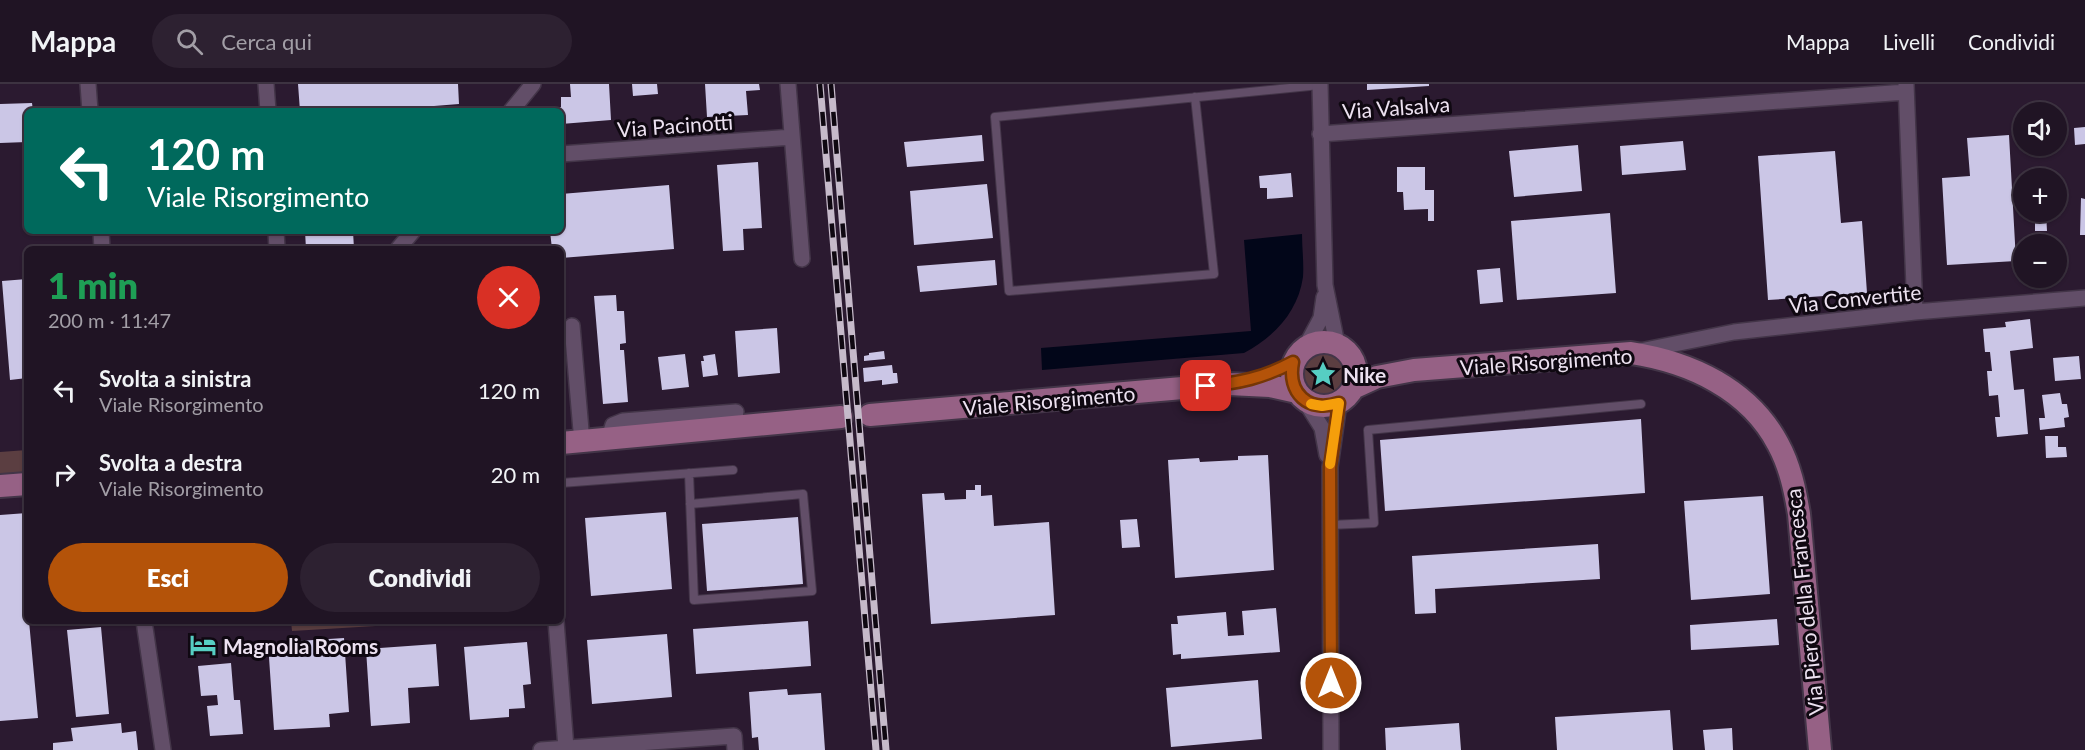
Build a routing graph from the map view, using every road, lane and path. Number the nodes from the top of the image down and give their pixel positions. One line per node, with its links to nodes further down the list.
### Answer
1 (88, 84): 8 (street)
2 (266, 84): 9 (street)
3 (533, 84): 10 (street)
4 (788, 84): 12 (street)
5 (1320, 84): 7 (lane); 11 (street)
6 (1906, 88): 11 (street, Via Valsalva); 19 (street)
7 (1195, 97): 7 (lane)
8 (90, 108)
9 (268, 108)
10 (513, 108)
11 (1320, 134): 17 (street)
12 (792, 136): 13 (street, Via Pacinotti); 16 (street)
13 (564, 154)
14 (410, 234): 15 (street)
15 (400, 246)
16 (802, 259)
17 (1325, 285): 21 (street); 23 (street)
18 (2085, 298): 19 (street, Via Convertite)
19 (1915, 312): 22 (street, Via Convertite)
20 (572, 326): 34 (street)
21 (1343, 349): 23 (main road, Viale Risorgimento); 24 (main road, Viale Risorgimento); 26 (main road)
22 (1631, 353): 24 (main road, Viale Risorgimento); 28 (main road, Viale Risorgimento)
23 (1300, 354): 25 (main road, Viale Risorgimento); 27 (main road)
24 (1414, 370): 26 (main road, Viale Risorgimento)
25 (1229, 384): 27 (main road, Viale Risorgimento); 31 (main road, Viale Risorgimento)
26 (1346, 395): 27 (main road, Viale Risorgimento); 35 (street)
27 (1301, 396): 35 (street)
28 (1740, 398): 50 (main road, Via Piero della Francesca)
29 (1641, 404): 42 (lane)
30 (736, 412): 33 (street)
31 (870, 415)
32 (841, 417): 33 (main road)
33 (609, 438): 34 (main road)
34 (572, 442)
35 (1330, 467): 42 (street)
36 (733, 470): 37 (lane)
37 (689, 473): 38 (lane); 41 (lane)
38 (564, 483)
39 (24, 484): 40 (main road)
40 (0, 486)
41 (690, 504): 41 (lane)
42 (1330, 525): 49 (street)
43 (144, 624): 47 (street)
44 (556, 624): 46 (street)
45 (734, 743): 46 (street)
46 (566, 748): 48 (street)
47 (163, 750)
48 (541, 750)
49 (1331, 750)
50 (1820, 750)

